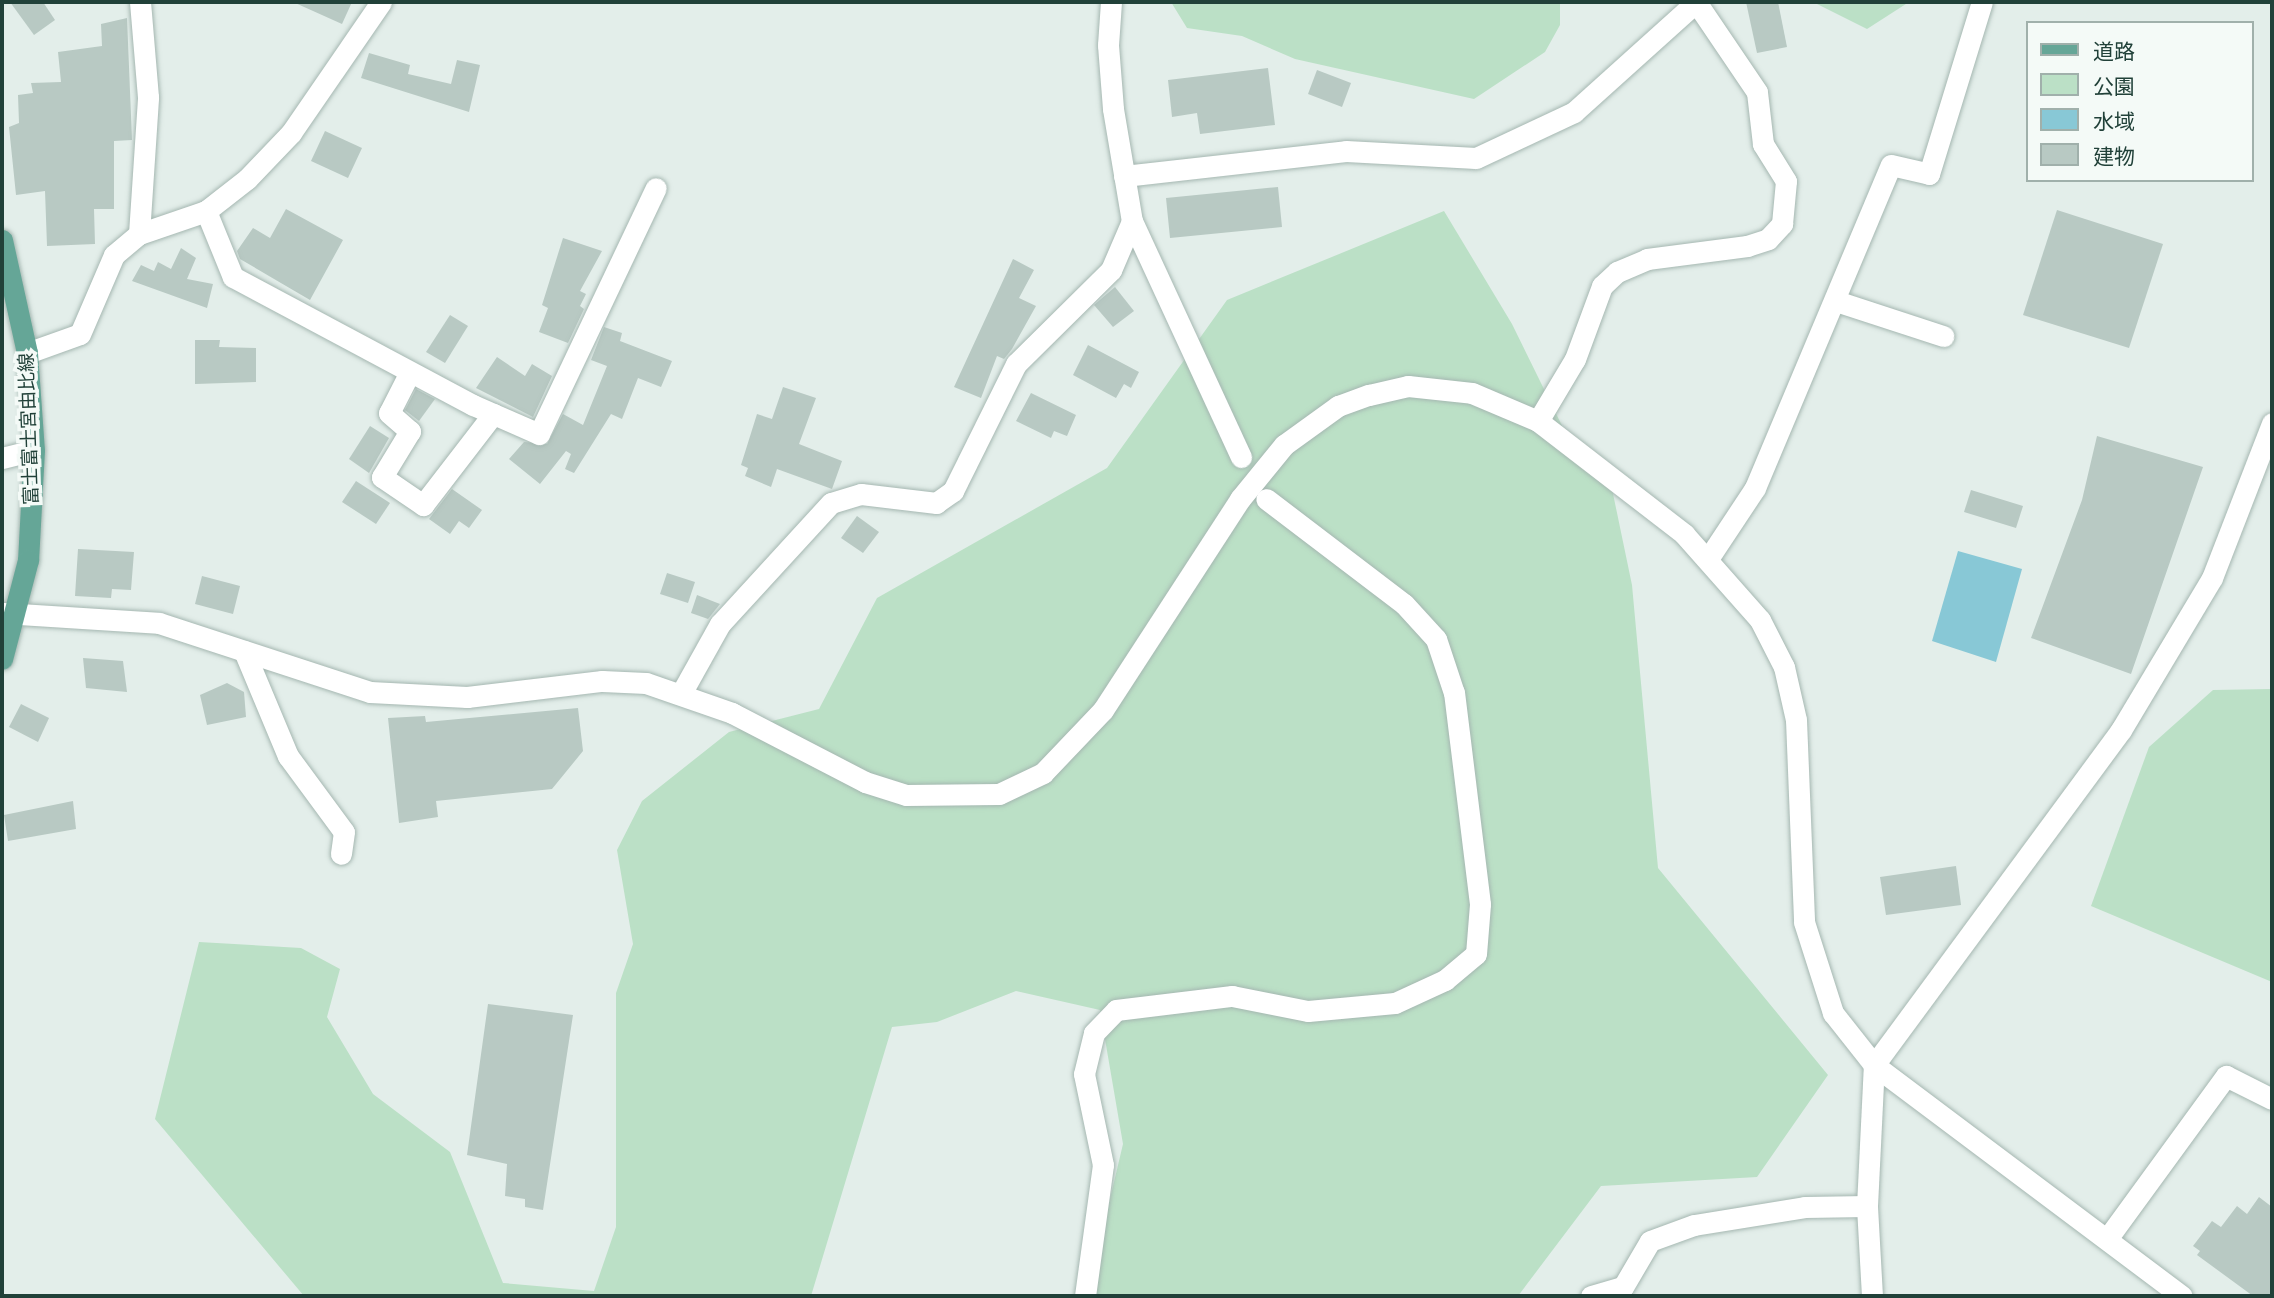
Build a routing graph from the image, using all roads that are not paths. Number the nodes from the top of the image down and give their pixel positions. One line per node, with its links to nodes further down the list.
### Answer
1 (141, 2): 10 (street)
2 (381, 2): 8 (street)
3 (1111, 2): 6 (street)
4 (1696, 2): 6 (street); 17 (street)
5 (1982, 2): 12 (street)
6 (1124, 176): 9 (street)
7 (656, 188): 16 (street)
8 (206, 211): 10 (street); 15 (street)
9 (1132, 222): 20 (street); 27 (street)
10 (139, 234): 14 (street)
11 (2, 240): 14 (main road, 富士富士宮由比線)
12 (1836, 301): 13 (street); 23 (street)
13 (1943, 336)
14 (27, 353): 19 (main road, 富士富士宮由比線)
15 (410, 372): 16 (street); 16 (street)
16 (494, 414)
17 (1538, 421): 23 (street); 27 (street)
18 (2272, 424): 29 (street)
19 (34, 450): 21 (street); 24 (main road, 富士富士宮由比線)
20 (1241, 457)
21 (2, 458)
22 (1266, 499): 34 (street)
23 (1708, 559): 29 (street)
24 (9, 613): 25 (street); 26 (main road, 富士富士宮由比線)
25 (244, 651): 27 (street); 28 (street)
26 (2, 658)
27 (682, 692)
28 (341, 854)
29 (1874, 1065): 31 (street); 32 (street)
30 (2272, 1099): 32 (street)
31 (1867, 1206): 33 (street); 36 (street)
32 (2107, 1240): 37 (street)
33 (1624, 1292): 35 (street)
34 (1086, 1296)
35 (1591, 1296)
36 (1872, 1296)
37 (2182, 1296)

